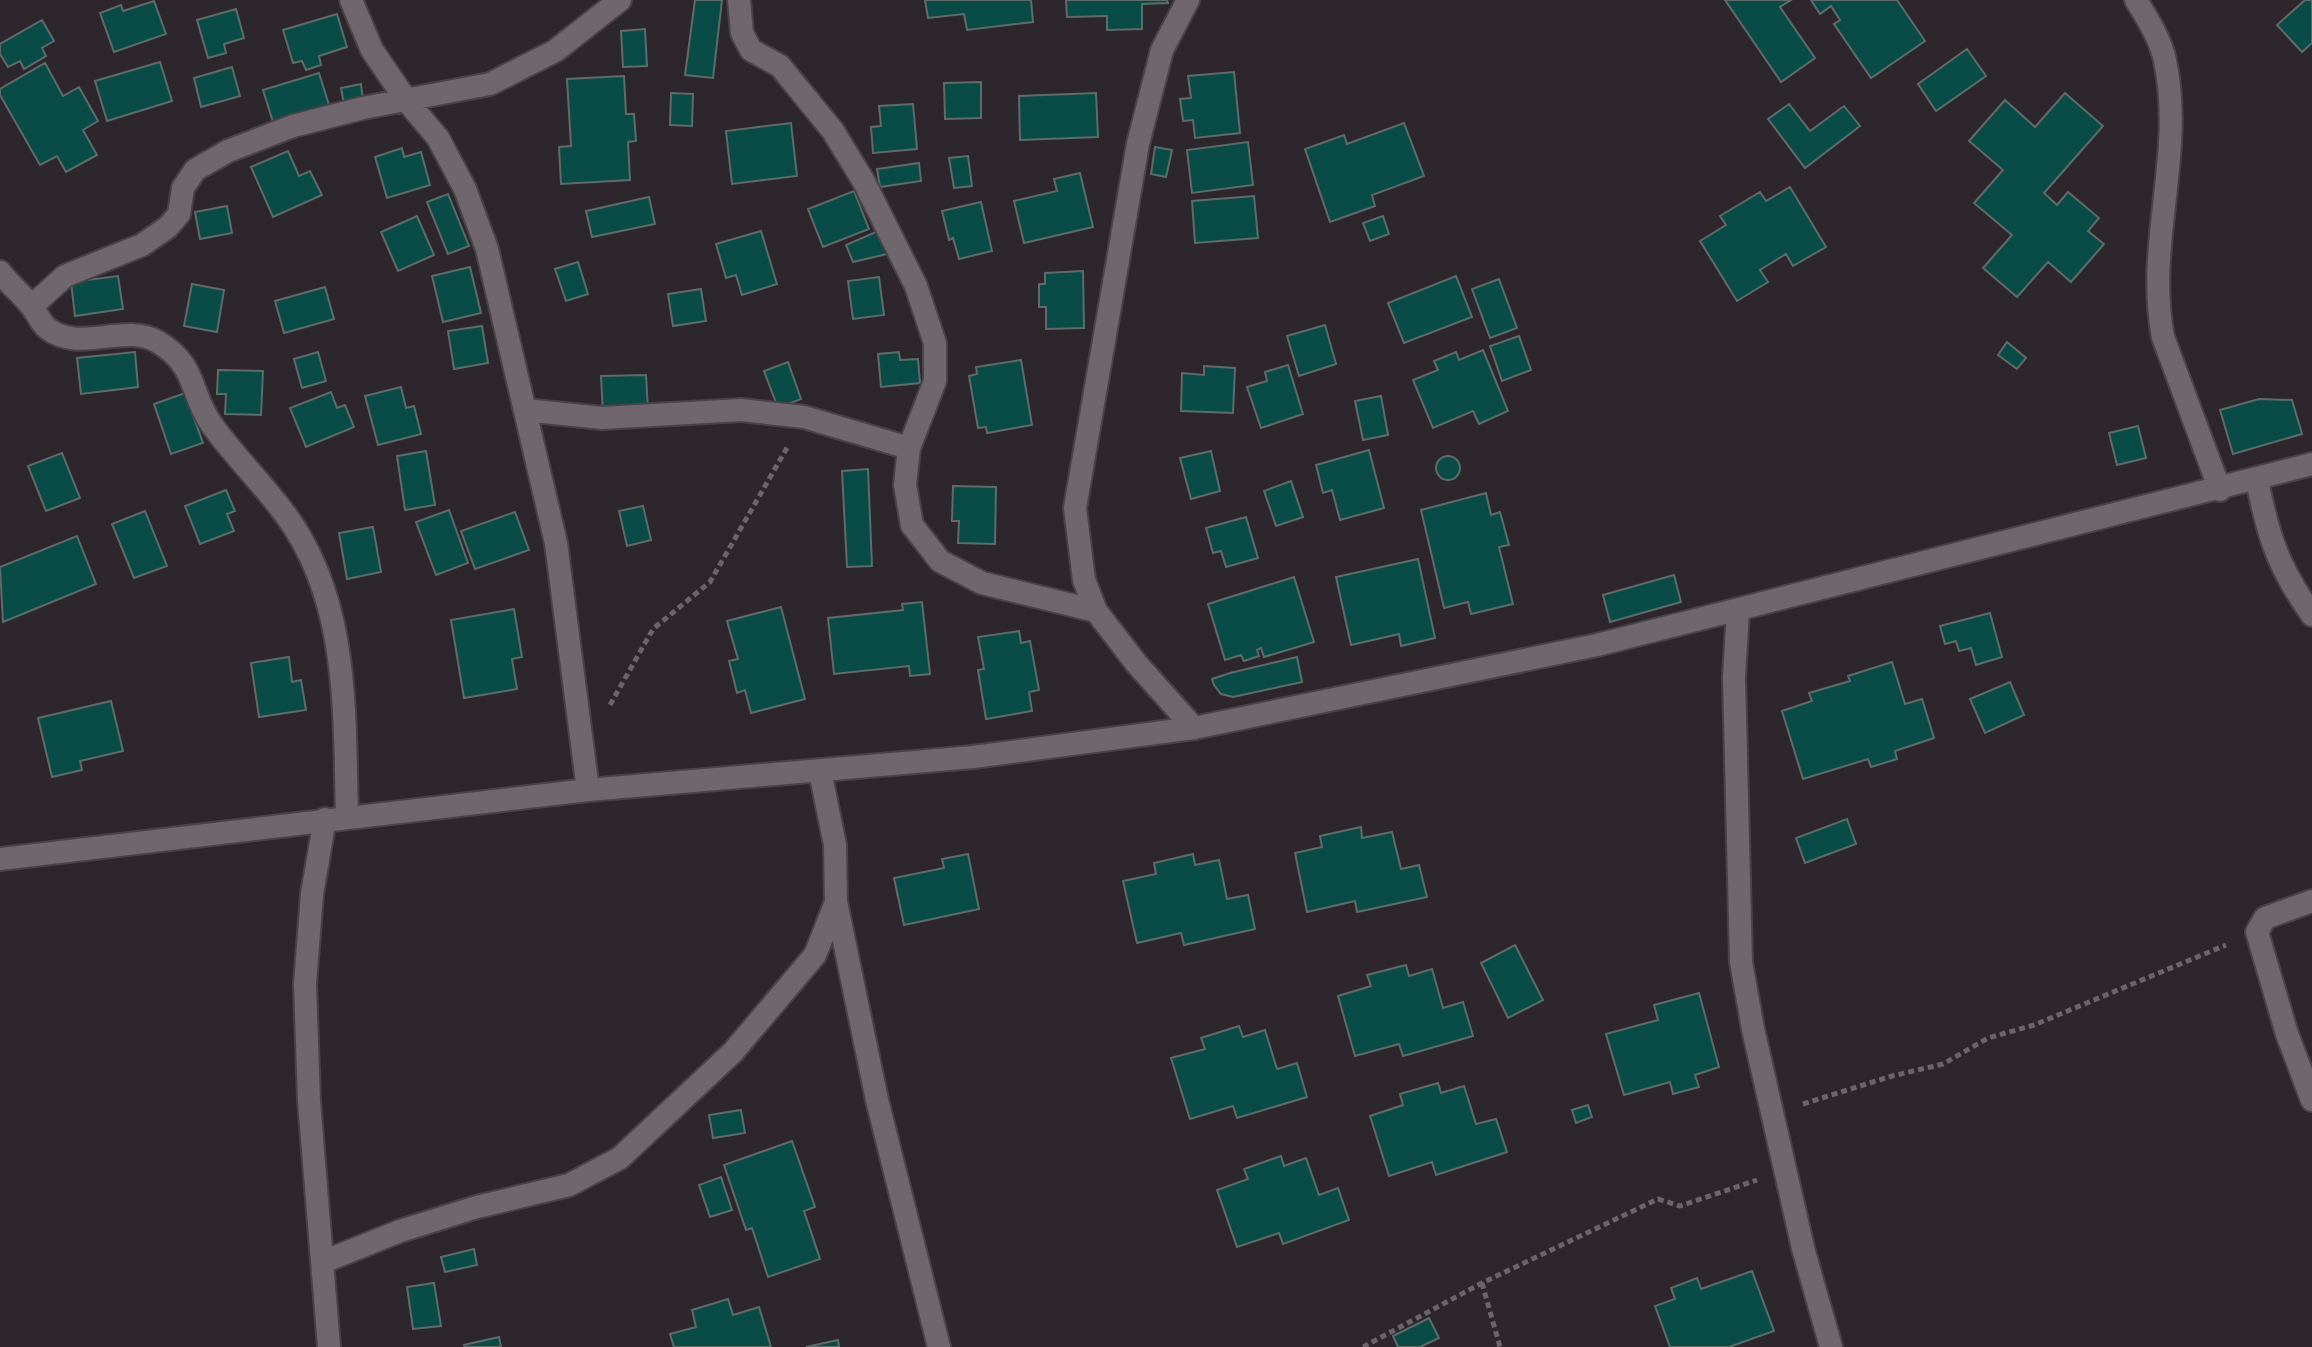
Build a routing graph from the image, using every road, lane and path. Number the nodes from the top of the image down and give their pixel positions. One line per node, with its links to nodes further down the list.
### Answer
1 (351, 0): 6 (street)
2 (620, 0): 6 (street)
3 (739, 0): 11 (street)
4 (1188, 0): 15 (street)
5 (2136, 0): 14 (street)
6 (406, 100): 8 (street); 9 (street)
7 (0, 272): 8 (street)
8 (32, 306): 22 (street)
9 (525, 410): 10 (street); 19 (street)
10 (804, 417): 11 (street); 19 (path)
11 (909, 448): 15 (street)
12 (2312, 464): 13 (street)
13 (2257, 480): 14 (street); 17 (street)
14 (2220, 490): 16 (street)
15 (1096, 611): 18 (street)
16 (1738, 611): 18 (street); 28 (street)
17 (2312, 615)
18 (1194, 728): 20 (street)
19 (584, 756): 21 (street)
20 (820, 771): 21 (street); 25 (street)
21 (588, 790): 22 (street)
22 (336, 818): 23 (street); 30 (street)
23 (0, 859)
24 (2312, 901): 26 (street)
25 (836, 902): 30 (street); 33 (street)
26 (2257, 932): 27 (street); 28 (path)
27 (2312, 1100)
28 (1774, 1113): 29 (street)
29 (1788, 1170): 31 (path); 36 (street)
30 (323, 1262): 32 (street)
31 (1482, 1283): 34 (path); 35 (path)
32 (329, 1347)
33 (939, 1347)
34 (1363, 1347)
35 (1500, 1347)
36 (1831, 1347)

